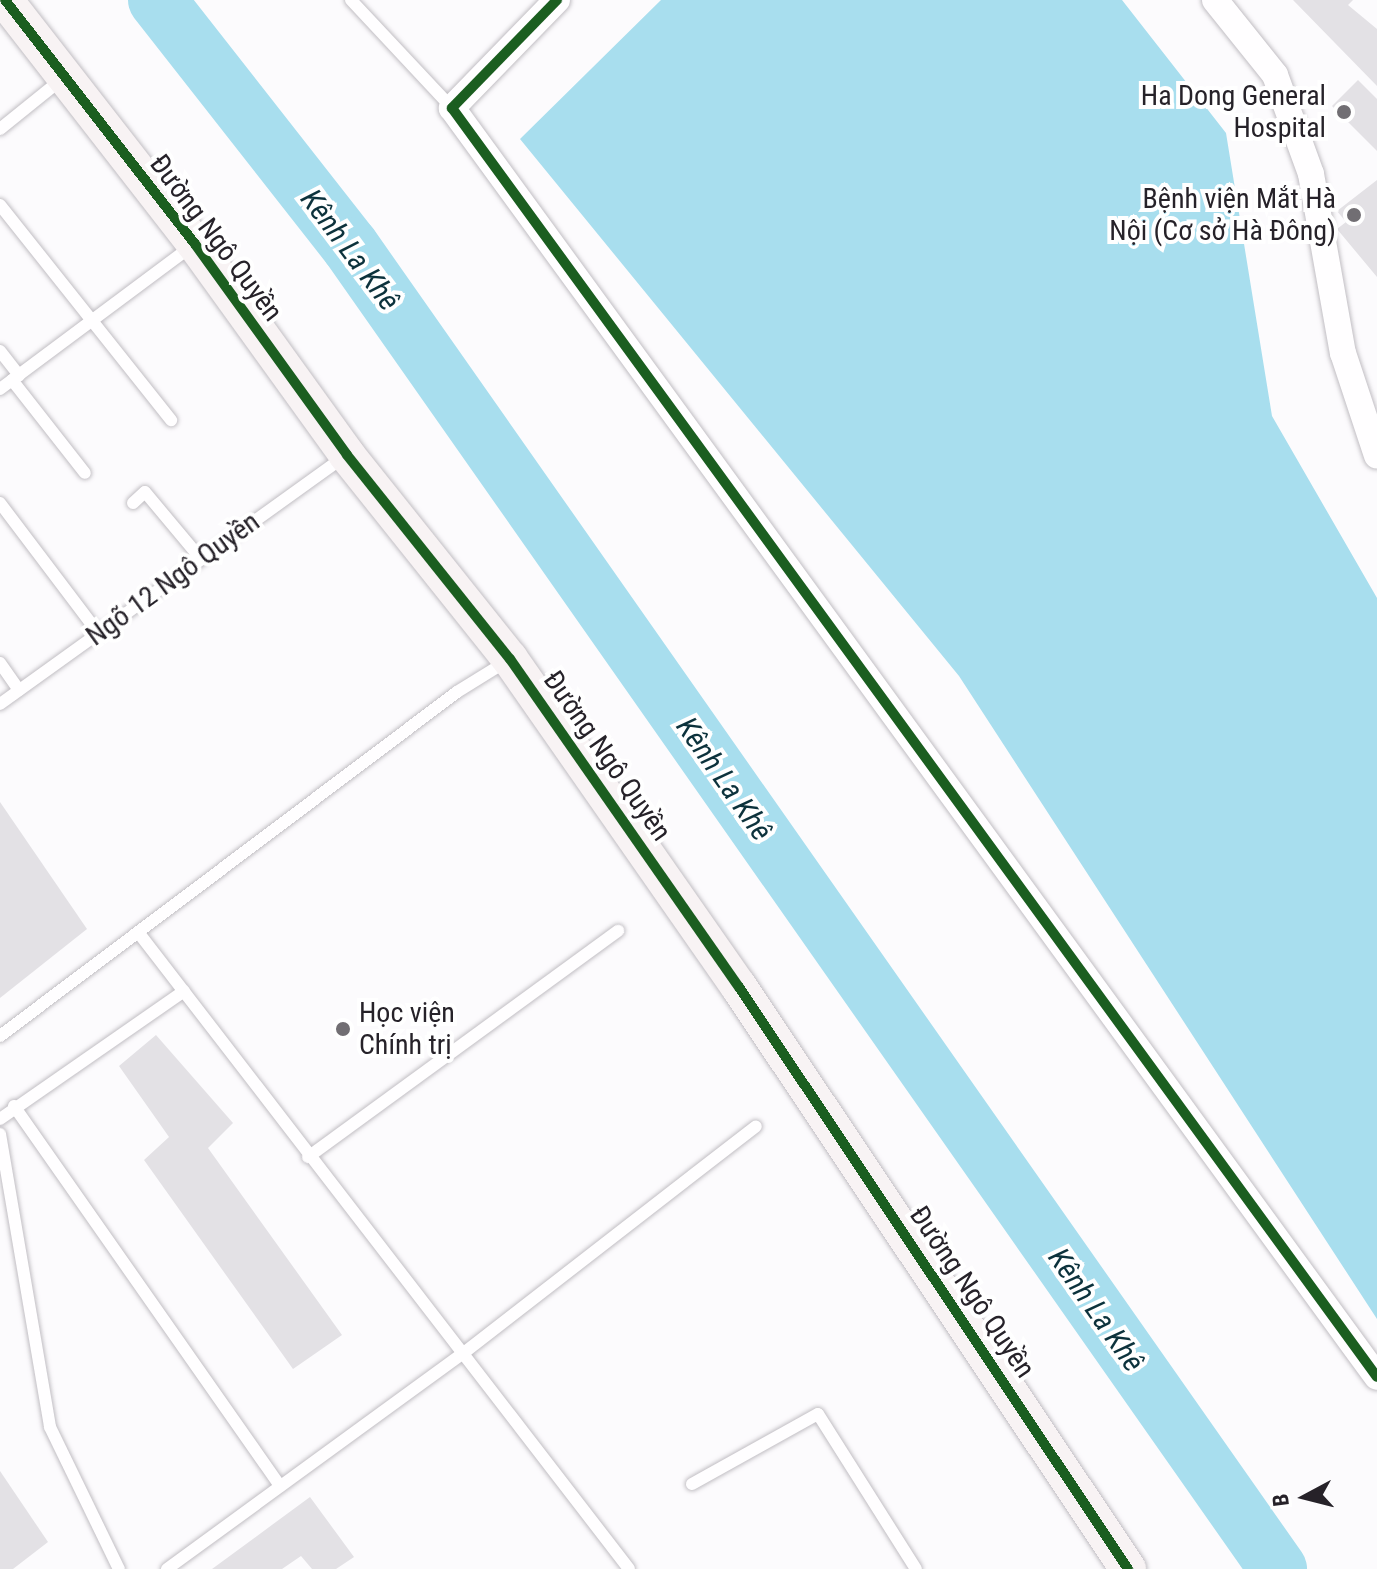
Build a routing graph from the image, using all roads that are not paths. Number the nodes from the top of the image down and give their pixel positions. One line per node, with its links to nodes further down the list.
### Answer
1 (5, 0): 5 (street, Đường Ngô Quyền)
2 (351, 0): 6 (lane)
3 (557, 0): 6 (street)
4 (1215, 0): 16 (street)
5 (62, 79): 7 (lane); 9 (street, Đường Ngô Quyền)
6 (452, 108): 36 (street)
7 (0, 129)
8 (0, 205): 10 (lane)
9 (195, 244): 10 (lane); 15 (street, Đường Ngô Quyền)
10 (95, 320): 12 (lane); 14 (lane)
11 (0, 351): 12 (lane)
12 (16, 377): 13 (lane); 17 (lane)
13 (0, 389)
14 (171, 420)
15 (347, 455): 20 (lane, Ngõ 12 Ngô Quyền); 22 (street, Đường Ngô Quyền)
16 (1377, 456)
17 (85, 473)
18 (0, 503): 21 (lane)
19 (133, 503): 20 (lane)
20 (201, 559): 21 (lane, Ngõ 12 Ngô Quyền)
21 (99, 634): 24 (lane, Ngõ 12 Ngô Quyền)
22 (510, 659): 27 (lane); 43 (street, Đường Ngô Quyền)
23 (0, 663): 24 (lane)
24 (19, 690): 25 (lane, Ngõ 12 Ngô Quyền)
25 (0, 704)
26 (618, 931): 34 (lane)
27 (138, 932): 28 (lane); 29 (lane)
28 (184, 991): 30 (lane); 34 (lane)
29 (0, 1036)
30 (14, 1106): 31 (lane); 38 (lane)
31 (0, 1119)
32 (756, 1126): 35 (lane)
33 (0, 1134): 39 (lane)
34 (308, 1157): 35 (lane)
35 (461, 1355): 38 (lane); 41 (lane)
36 (1377, 1377)
37 (692, 1484): 42 (lane)
38 (280, 1486): 40 (lane)
39 (119, 1569)
40 (167, 1569)
41 (629, 1569)
42 (916, 1569)
43 (1128, 1569)

